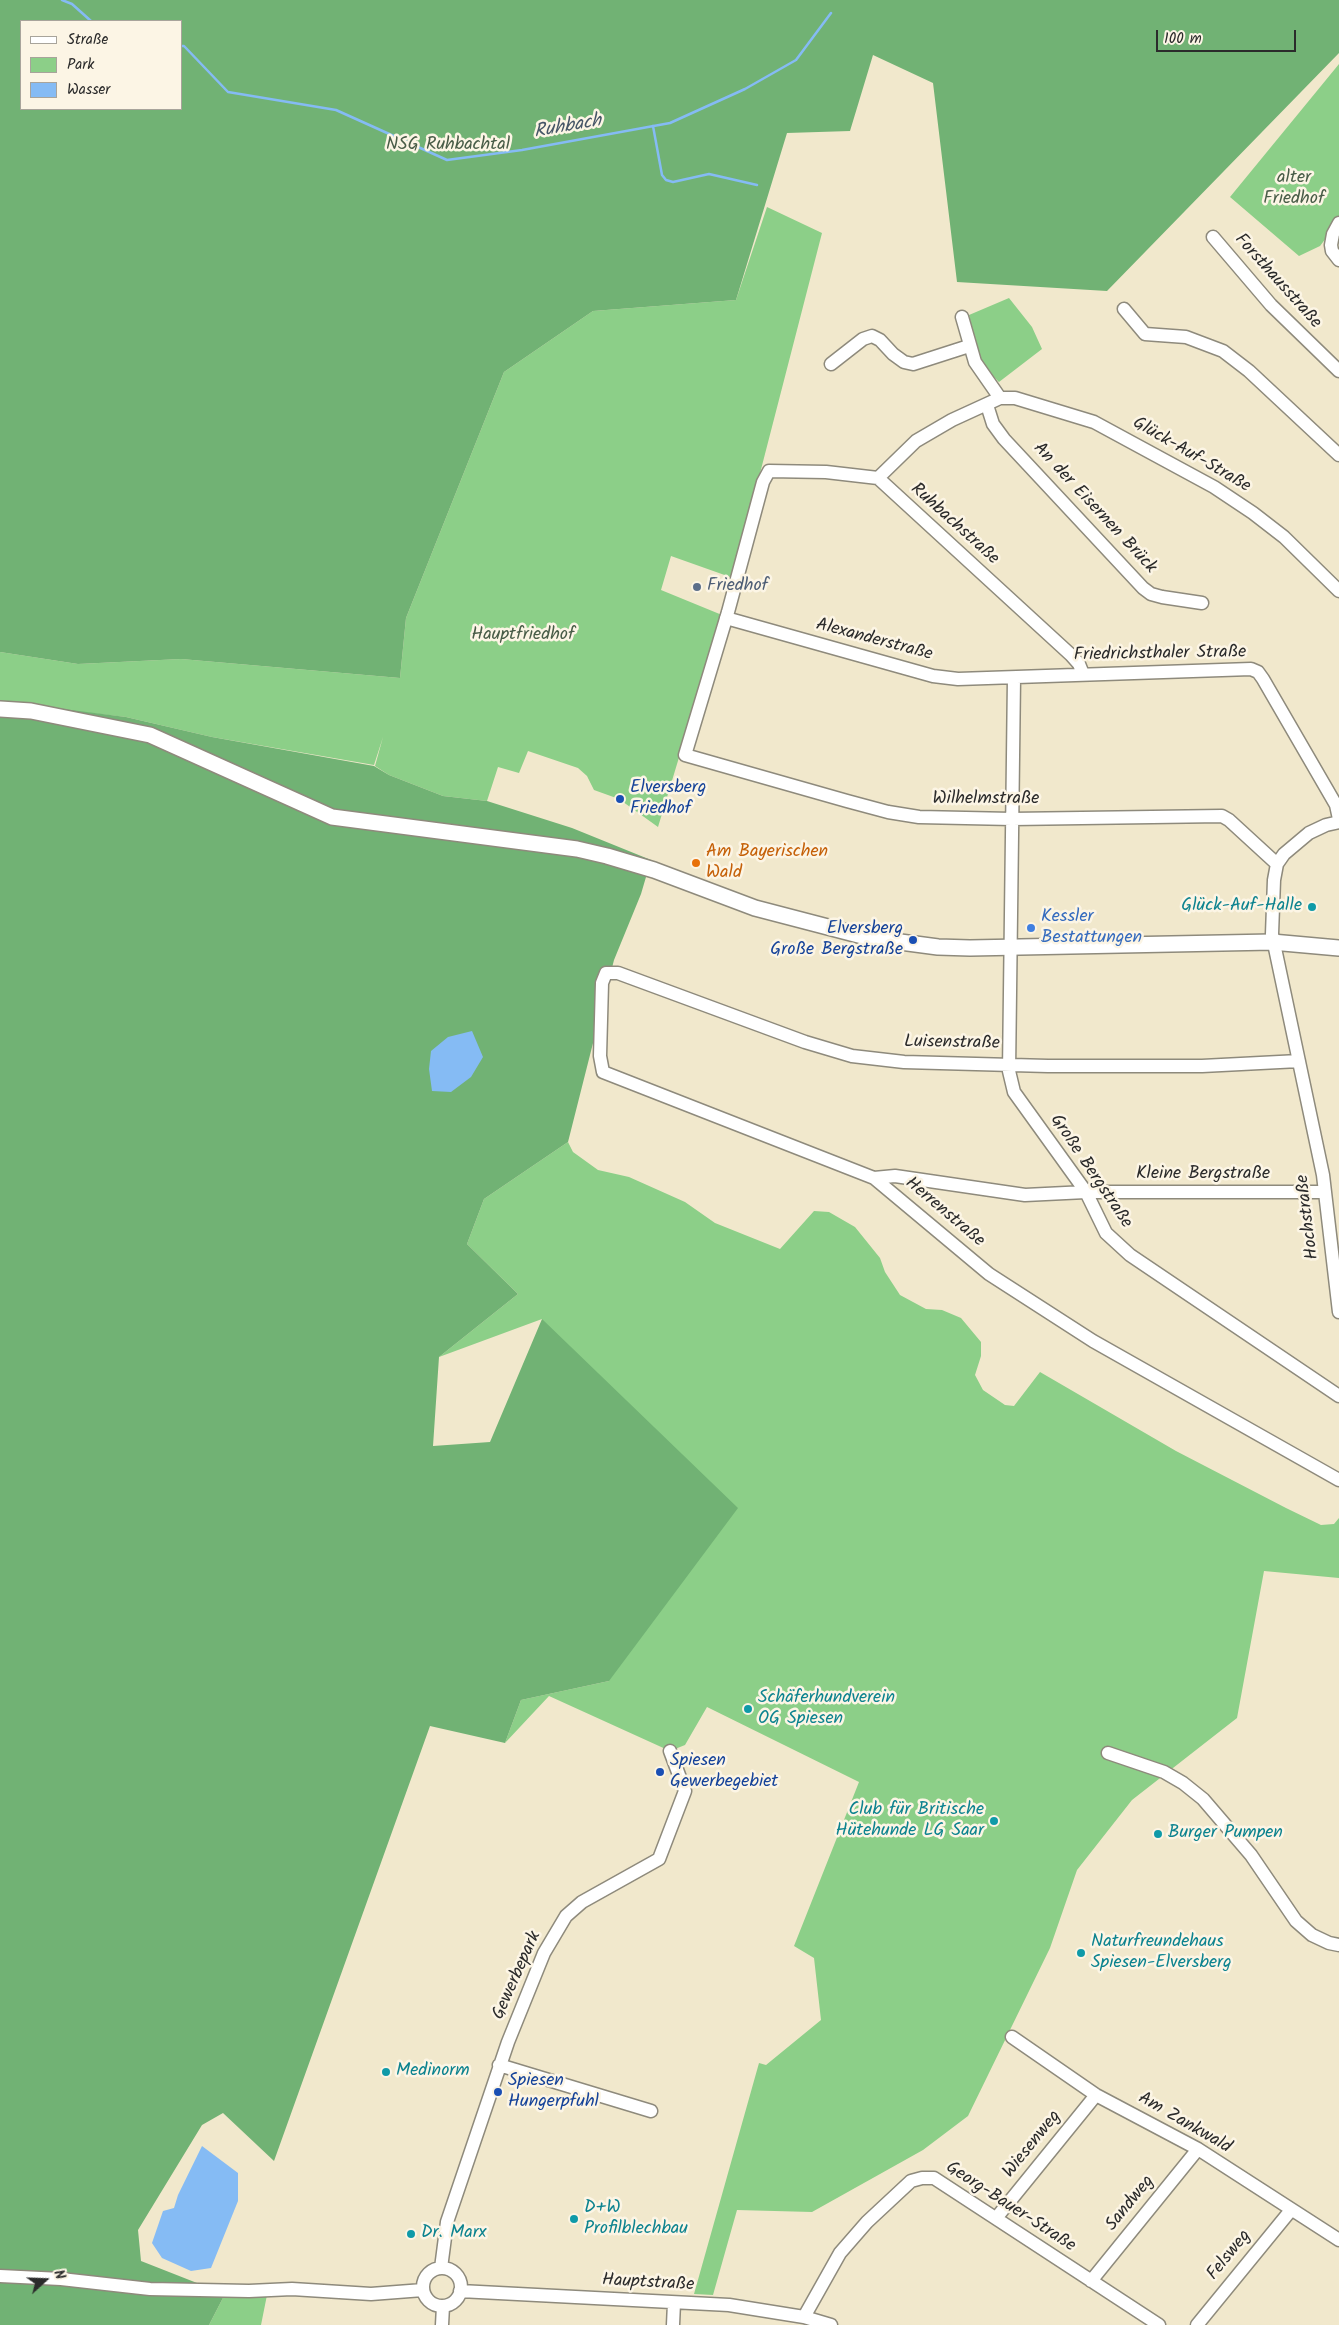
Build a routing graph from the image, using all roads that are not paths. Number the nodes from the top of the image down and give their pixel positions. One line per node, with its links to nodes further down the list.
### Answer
1 (1339, 223): 3 (street)
2 (1213, 237): 8 (street, Forsthausstraße)
3 (1339, 260)
4 (1124, 309): 11 (street)
5 (962, 317): 6 (street)
6 (969, 346): 7 (street); 9 (street)
7 (831, 364)
8 (1339, 370)
9 (1000, 398): 10 (street); 13 (street, Glück-Auf-Straße)
10 (987, 405): 12 (street); 14 (street, An der Eisernen Brück)
11 (1339, 455)
12 (878, 478): 15 (street); 16 (street, Ruhbachstraße)
13 (1339, 591)
14 (1202, 604)
15 (726, 618): 17 (street, Alexanderstraße); 19 (street, Wilhelmstraße)
16 (1083, 674): 17 (street, Friedrichsthaler Straße); 20 (street, Friedrichsthaler Straße)
17 (1014, 678): 19 (street, Große Bergstraße)
18 (0, 709): 23 (main road)
19 (1012, 819): 21 (street, Wilhelmstraße); 23 (street, Große Bergstraße)
20 (1339, 820): 21 (street)
21 (1277, 864): 22 (street, Hochstraße)
22 (1272, 942): 23 (main road); 24 (main road); 26 (street, Hochstraße)
23 (1010, 948): 27 (street, Große Bergstraße)
24 (1339, 948)
25 (618, 973): 27 (street, Luisenstraße); 28 (street, Herrenstraße)
26 (1299, 1061): 27 (street, Luisenstraße); 30 (street, Hochstraße)
27 (1009, 1063): 29 (street, Große Bergstraße)
28 (874, 1178): 29 (street, Kleine Bergstraße); 33 (street, Herrenstraße)
29 (1086, 1192): 30 (street, Kleine Bergstraße); 32 (street, Große Bergstraße)
30 (1324, 1192): 31 (street, Hochstraße)
31 (1339, 1312)
32 (1339, 1396)
33 (1339, 1480)
34 (670, 1751): 38 (street, Gewerbepark)
35 (1108, 1754): 36 (street)
36 (1339, 1945)
37 (1012, 2037): 39 (street, Am Zankwald)
38 (500, 2065): 40 (street); 45 (street, Gewerbepark)
39 (1096, 2095): 41 (street, Am Zankwald); 43 (street, Wiesenweg)
40 (651, 2111)
41 (1198, 2149): 42 (street, Am Zankwald); 47 (street, Sandweg)
42 (1291, 2210): 44 (street, Am Zankwald); 57 (street, Felsweg)
43 (997, 2217): 47 (street, Georg-Bauer-Straße); 52 (street, Georg-Bauer-Straße)
44 (1339, 2240)
45 (442, 2268): 48 (street); 49 (street)
46 (0, 2276): 48 (street)
47 (1091, 2281): 56 (street, Georg-Bauer-Straße)
48 (423, 2290): 51 (street)
49 (460, 2291): 50 (street, Hauptstraße); 51 (street)
50 (674, 2303): 52 (street, Hauptstraße); 54 (street)
51 (443, 2306): 53 (street)
52 (804, 2317): 55 (street, Hauptstraße)
53 (442, 2325)
54 (673, 2325)
55 (831, 2325)
56 (1159, 2325)
57 (1197, 2325)

